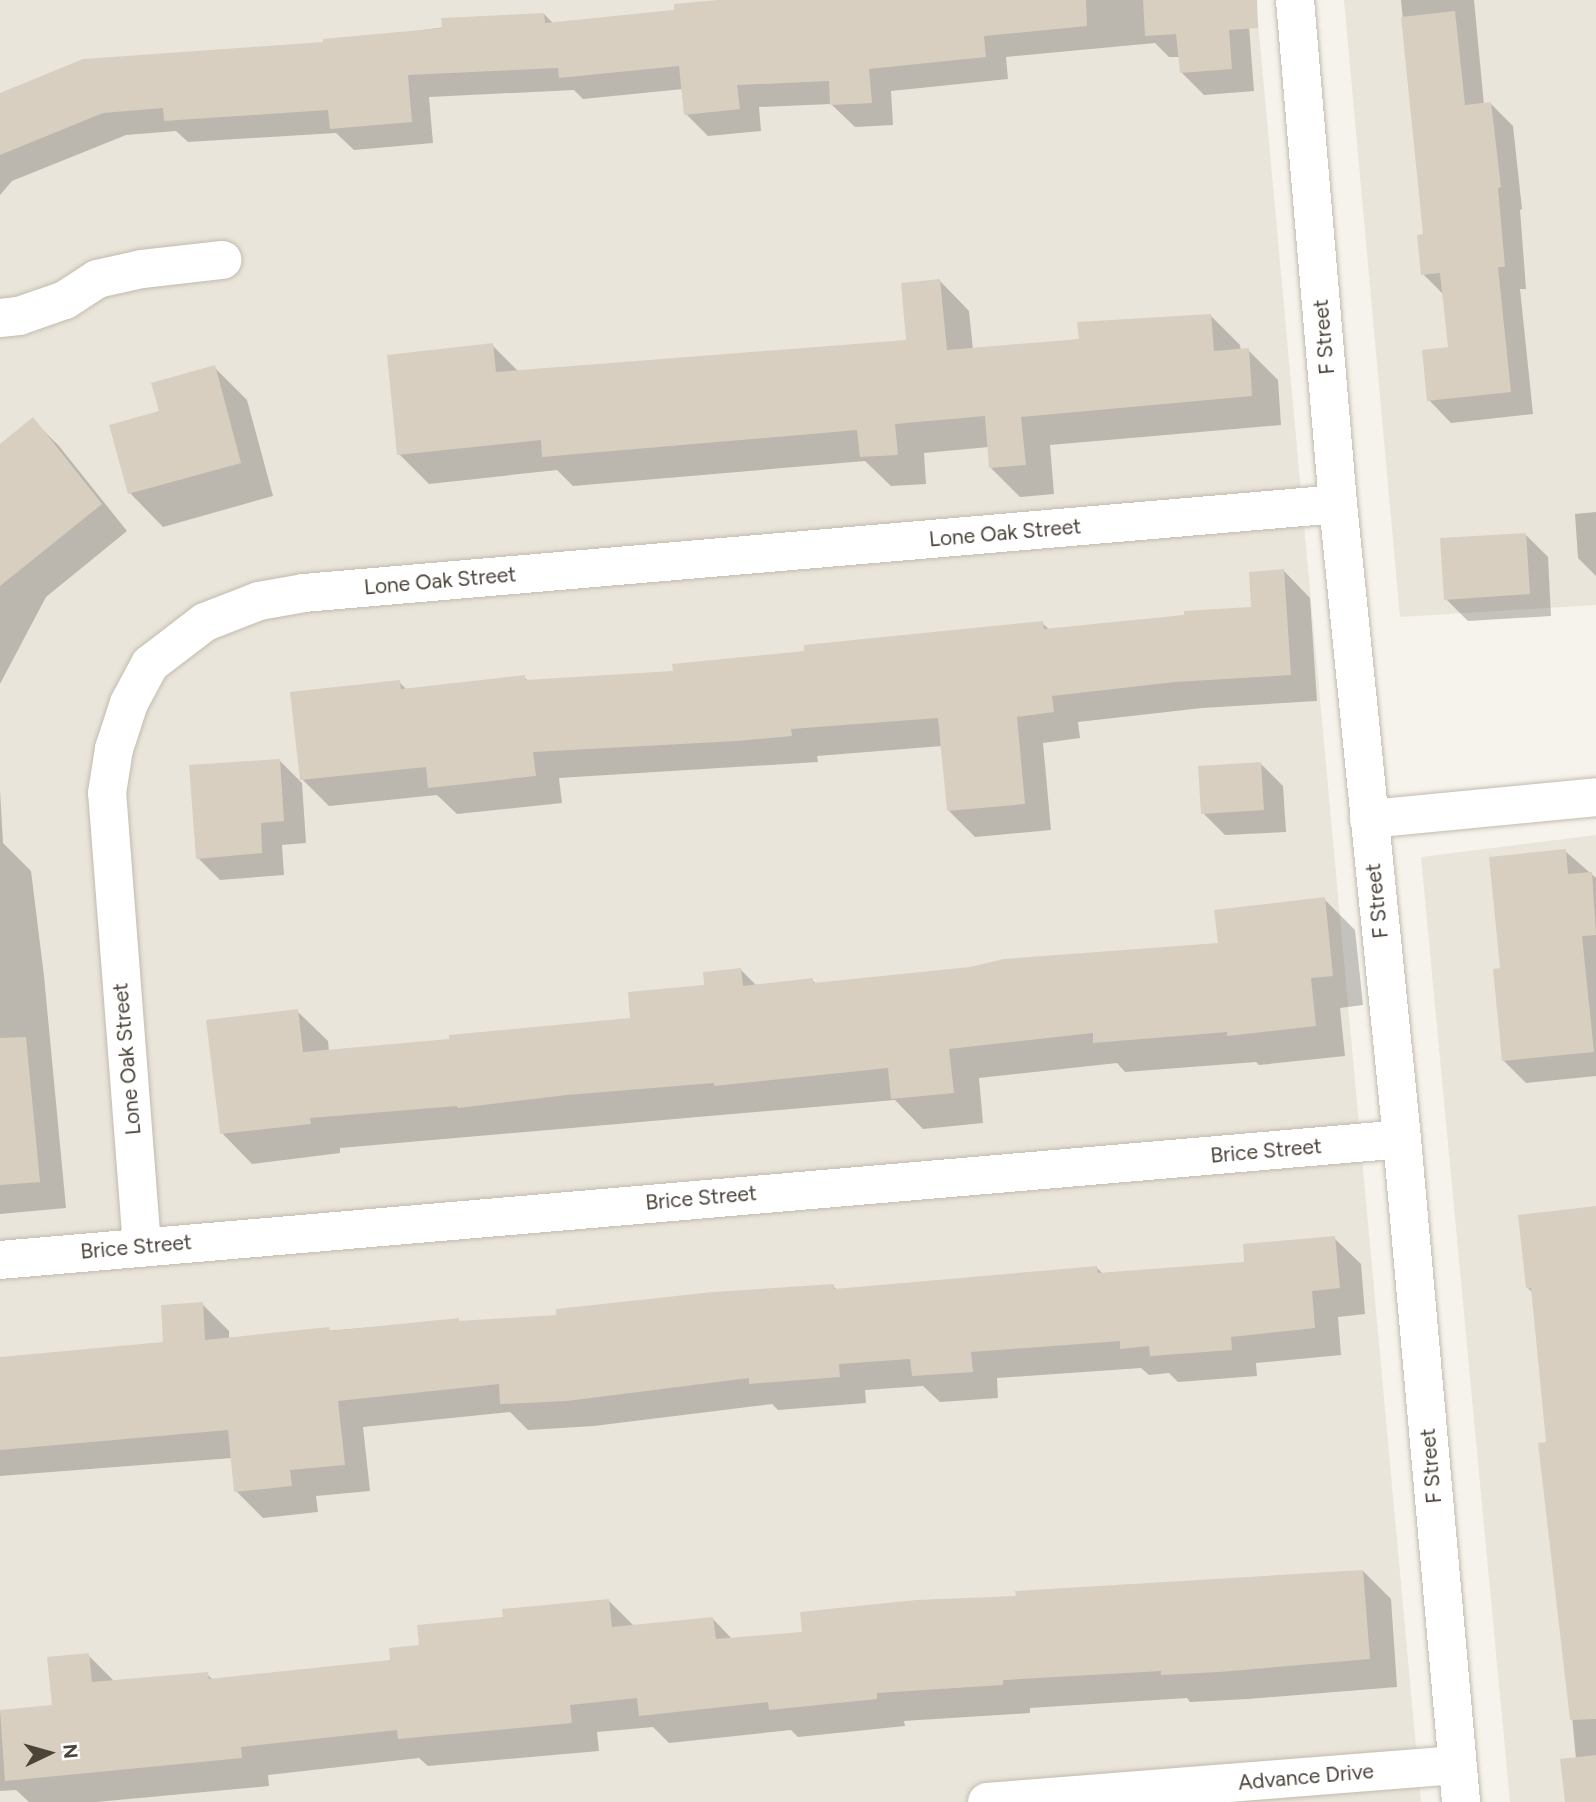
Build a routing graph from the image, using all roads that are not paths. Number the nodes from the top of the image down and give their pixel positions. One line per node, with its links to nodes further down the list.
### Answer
1 (1296, 0): 4 (street, F Street)
2 (222, 260): 3 (street)
3 (0, 318)
4 (1338, 504): 6 (street, F Street); 8 (street, Lone Oak Street)
5 (1596, 797): 6 (street)
6 (1369, 819): 7 (street, F Street)
7 (1402, 1139): 8 (street, Brice Street); 10 (street, F Street)
8 (142, 1246): 9 (street, Brice Street)
9 (0, 1260)
10 (1457, 1765): 11 (street, Advance Drive); 12 (street, F Street)
11 (987, 1802)
12 (1461, 1802)

